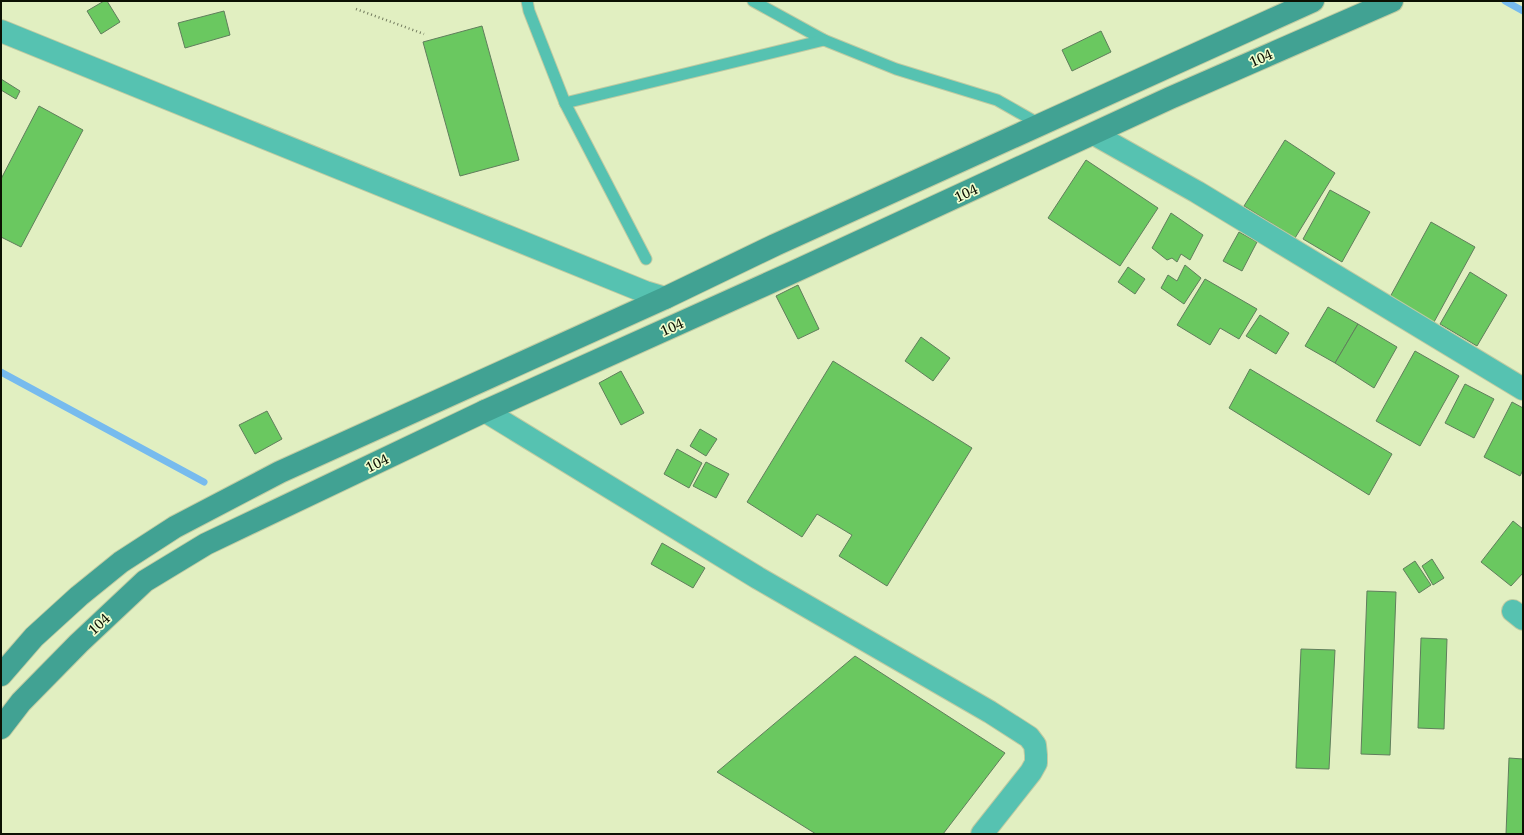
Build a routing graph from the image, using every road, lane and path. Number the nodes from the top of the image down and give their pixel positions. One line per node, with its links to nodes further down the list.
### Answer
1 (527, 1): 9 (lane)
2 (753, 1): 8 (lane)
3 (1313, 1): 10 (street)
4 (1392, 1): 11 (street, 104)
5 (356, 9): 7 (path)
6 (1, 31): 15 (street)
7 (424, 34)
8 (824, 40): 9 (lane); 10 (lane)
9 (565, 103): 13 (lane)
10 (1042, 125): 12 (street)
11 (1094, 134): 14 (street, 104); 16 (street)
12 (775, 245): 14 (street); 15 (street)
13 (646, 259)
14 (789, 274): 17 (street, 104)
15 (665, 298): 18 (street)
16 (1523, 389)
17 (485, 411): 19 (street, 104); 22 (street)
18 (280, 472): 19 (street); 20 (street)
19 (298, 501): 21 (street, 104)
20 (1, 675)
21 (1, 728)
22 (982, 834)

